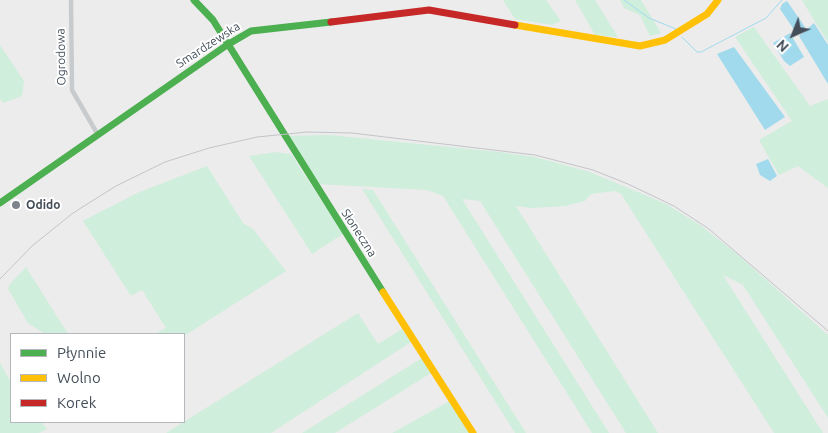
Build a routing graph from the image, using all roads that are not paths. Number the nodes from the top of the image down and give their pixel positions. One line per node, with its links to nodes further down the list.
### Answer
1 (71, 0): 5 (street, Ogrodowa)
2 (194, 0): 4 (street, Słoneczna)
3 (718, 0): 4 (street, Smardzewska)
4 (227, 45): 5 (street, Smardzewska); 7 (street, Słoneczna)
5 (98, 135): 6 (street, Smardzewska)
6 (0, 203)
7 (473, 433)

